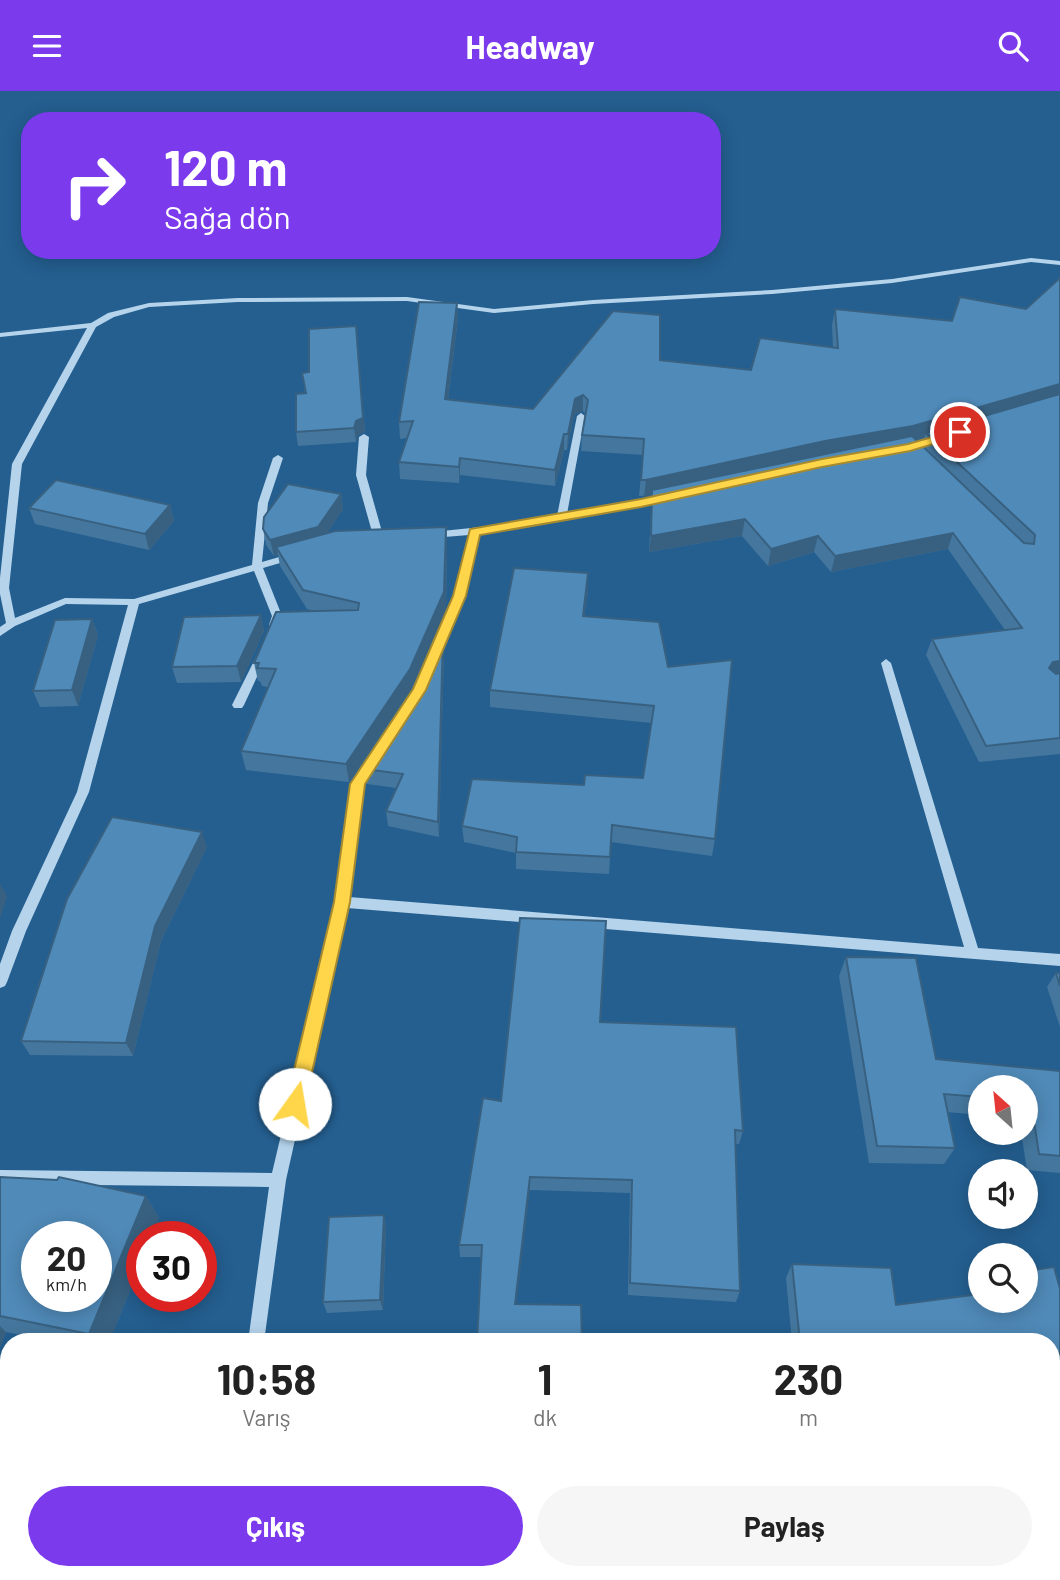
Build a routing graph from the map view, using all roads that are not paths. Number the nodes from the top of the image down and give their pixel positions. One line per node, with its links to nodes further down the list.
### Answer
1 (1060, 263): 2 (street)
2 (93, 325): 3 (street); 17 (street)
3 (0, 335)
4 (580, 417): 8 (street)
5 (365, 437): 12 (street)
6 (278, 458): 15 (street)
7 (680, 494): 8 (street)
8 (561, 518): 9 (street)
9 (475, 532): 10 (street); 20 (street)
10 (419, 535)
11 (392, 538): 12 (street)
12 (379, 539): 13 (street)
13 (365, 541)
14 (310, 551): 15 (street)
15 (257, 565): 16 (street); 21 (street)
16 (134, 602): 17 (street); 26 (street)
17 (10, 624): 18 (street)
18 (0, 632)
19 (886, 663): 24 (street)
20 (412, 700)
21 (238, 705)
22 (378, 752): 23 (street)
23 (342, 902): 24 (street); 28 (street)
24 (972, 951): 25 (street)
25 (1060, 960)
26 (0, 982)
27 (0, 1177): 28 (street)
28 (278, 1180): 29 (street)
29 (257, 1333)

